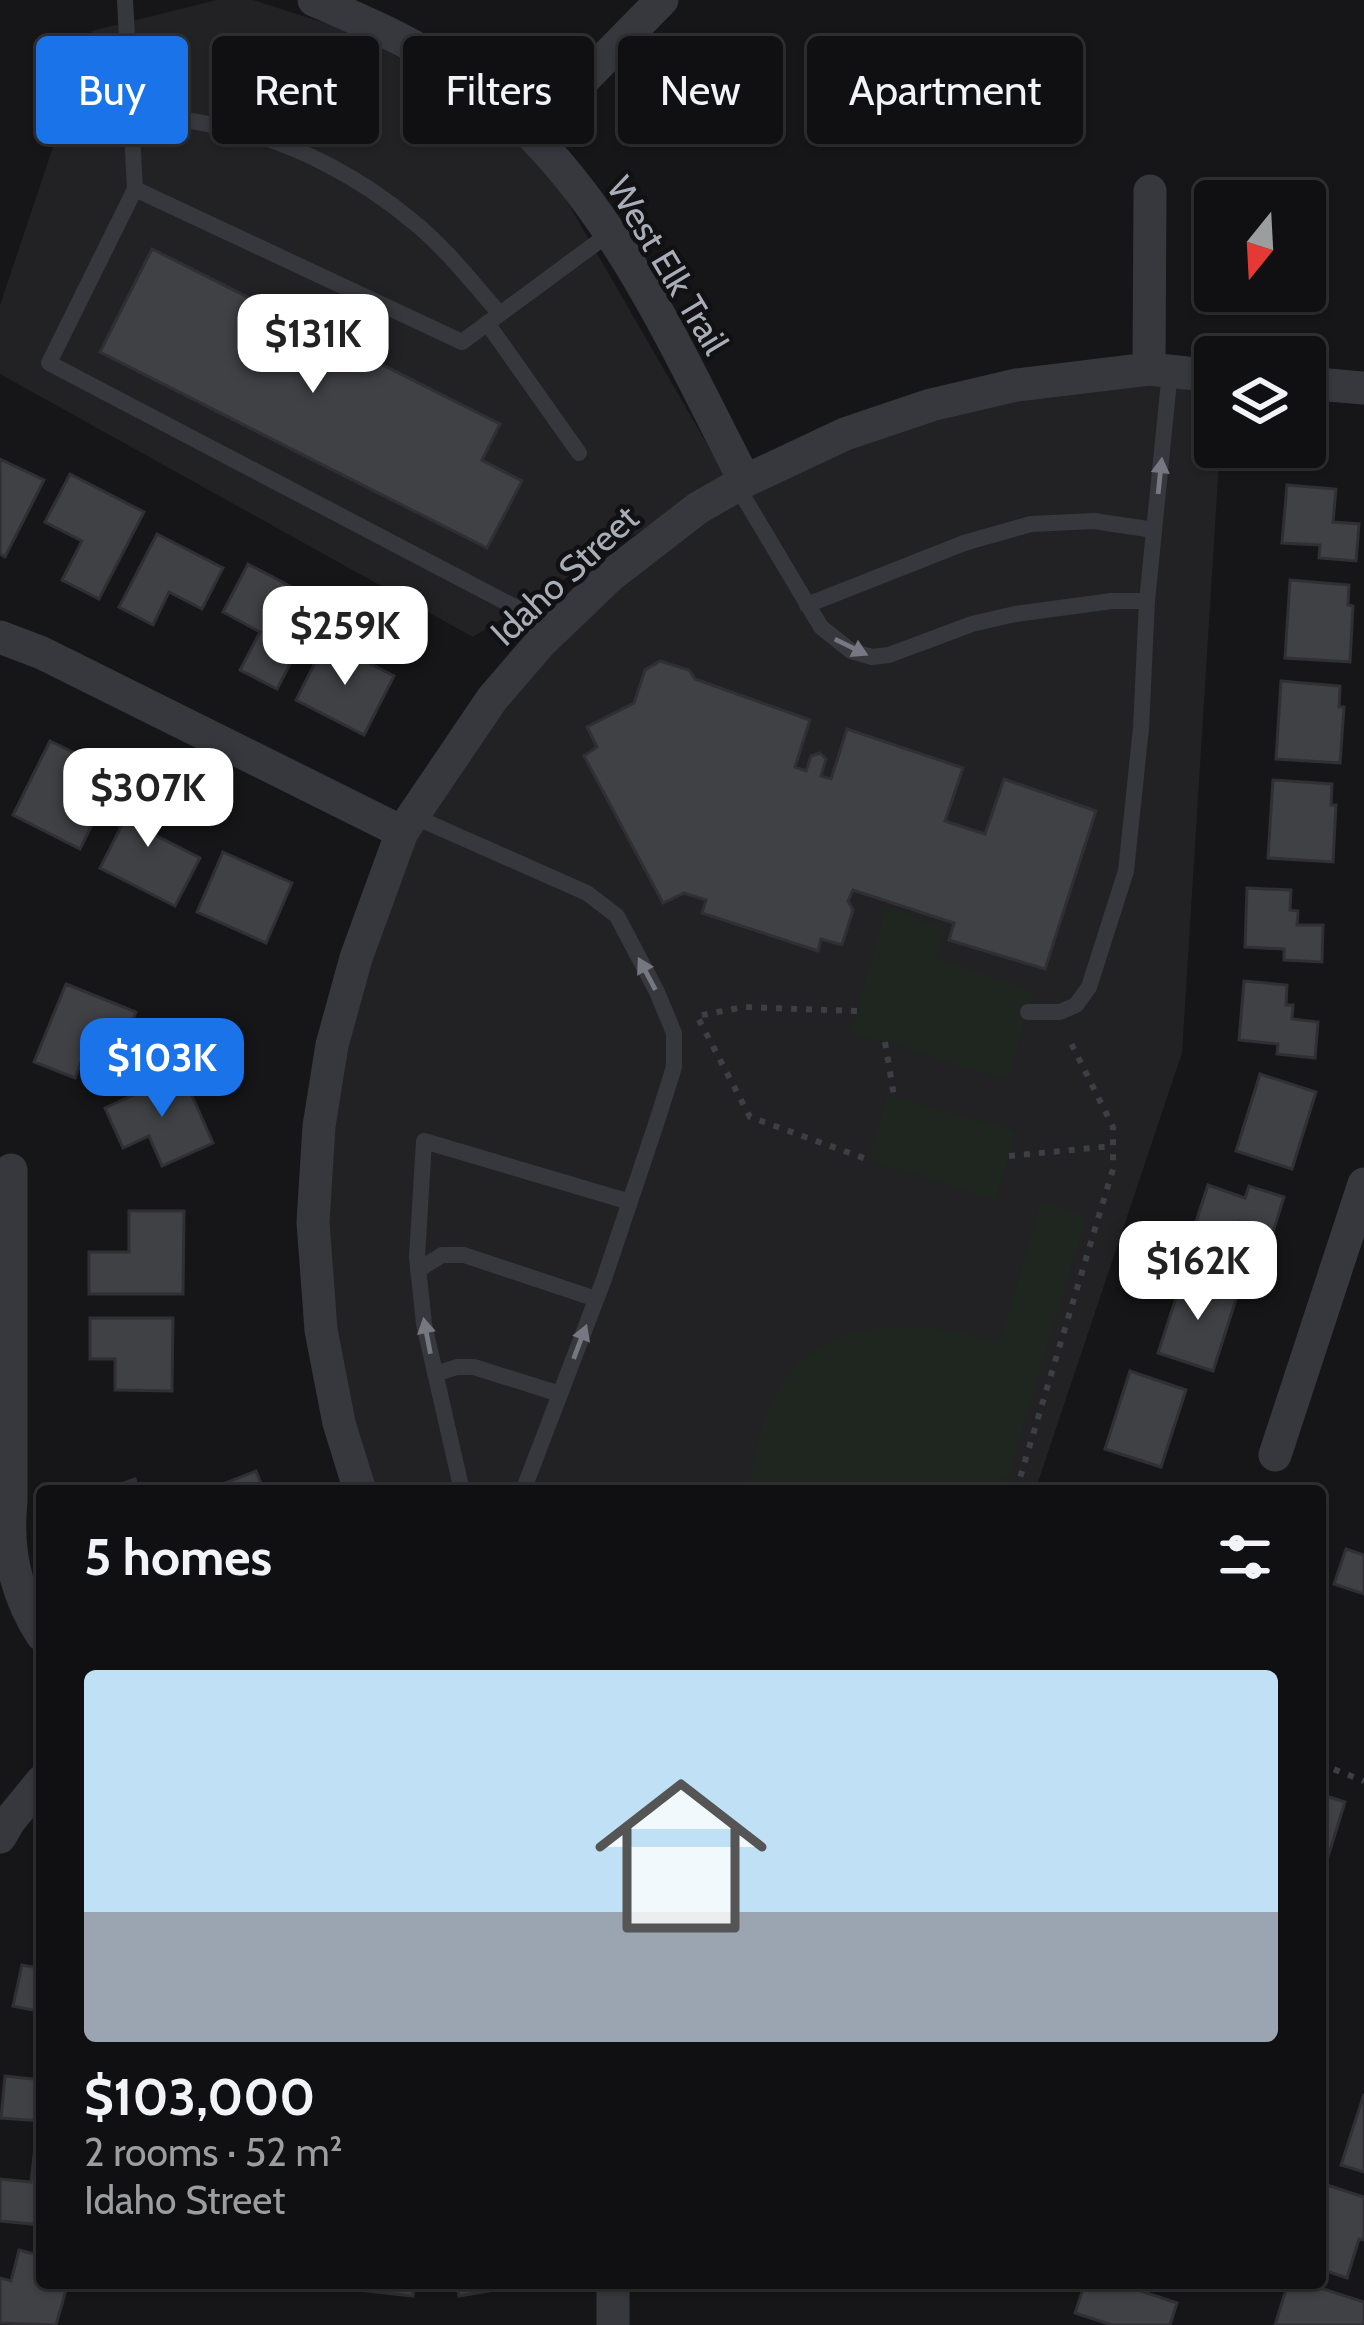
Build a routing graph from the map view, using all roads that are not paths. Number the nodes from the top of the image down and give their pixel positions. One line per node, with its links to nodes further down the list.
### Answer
1 (125, 0): 4 (lane)
2 (314, 0): 5 (street, West Elk Trail)
3 (662, 0): 6 (street)
4 (127, 36)
5 (403, 41)
6 (594, 69)
7 (188, 121): 13 (lane)
8 (133, 144): 10 (lane)
9 (540, 144): 12 (street, West Elk Trail)
10 (135, 189): 13 (lane); 23 (lane)
11 (1150, 191): 14 (street)
12 (610, 233): 13 (lane); 19 (street, West Elk Trail)
13 (494, 319): 18 (lane)
14 (1160, 370): 15 (street, Idaho Street); 19 (street, Idaho Street); 20 (lane, one-way to 14)
15 (1194, 374)
16 (1326, 385): 17 (street)
17 (1364, 388)
18 (579, 453)
19 (741, 484): 22 (lane); 23 (street, Idaho Street)
20 (1154, 530): 21 (lane); 22 (lane)
21 (1147, 601): 22 (lane, one-way to 21); 26 (lane)
22 (807, 605)
23 (555, 628): 25 (street, Idaho Street)
24 (0, 637): 25 (street)
25 (407, 824): 29 (lane, one-way to 25); 35 (street, Idaho Street)
26 (1028, 1012)
27 (11, 1169): 38 (street)
28 (1364, 1184): 34 (street)
29 (630, 1202): 30 (lane); 31 (lane)
30 (418, 1270): 31 (lane); 32 (lane, one-way to 30)
31 (596, 1300): 33 (lane, one-way to 31)
32 (435, 1374): 33 (lane); 36 (lane)
33 (560, 1394): 37 (lane)
34 (1275, 1455)
35 (358, 1485)
36 (461, 1485)
37 (526, 1485)
38 (36, 1626)
39 (36, 1788): 40 (street)
40 (0, 1838)
41 (613, 2289): 42 (street)
42 (613, 2325)

